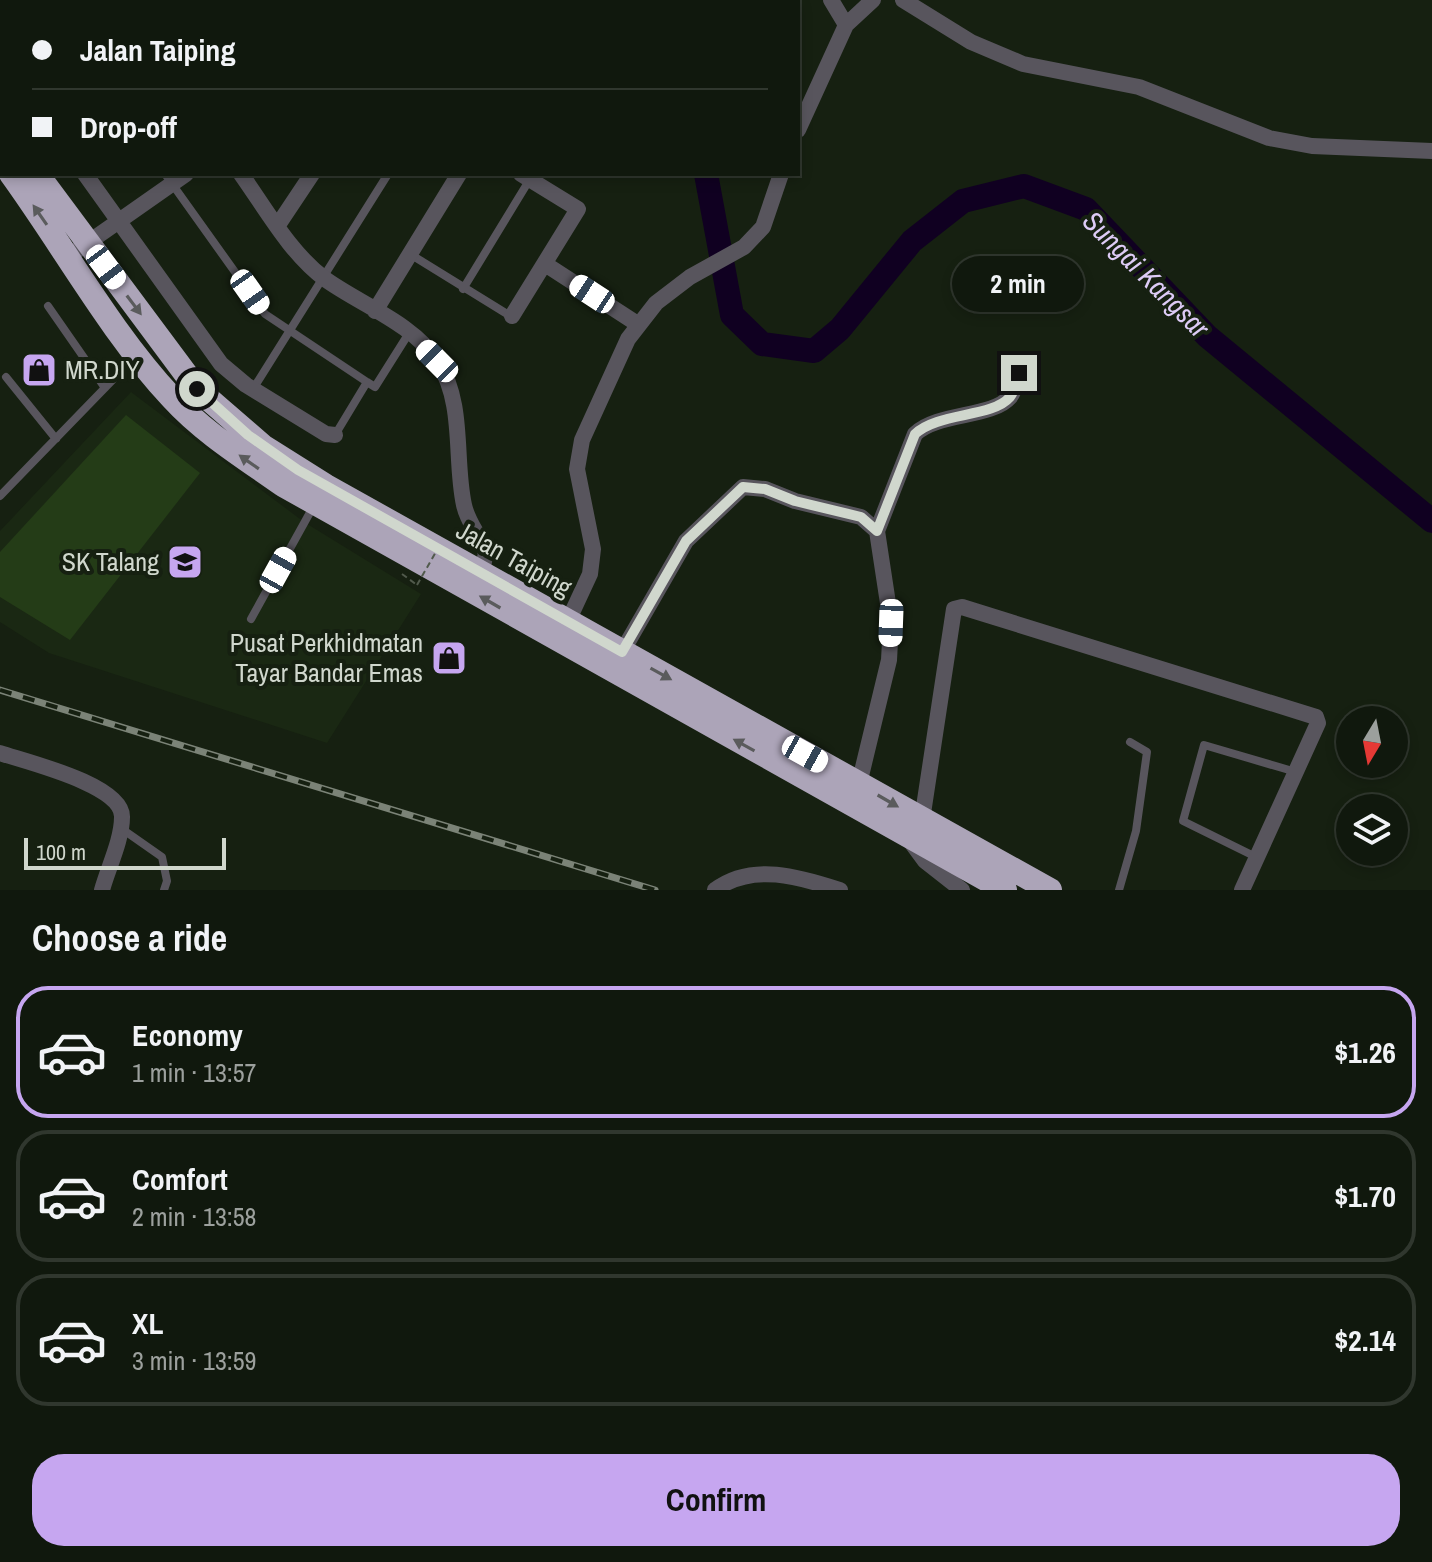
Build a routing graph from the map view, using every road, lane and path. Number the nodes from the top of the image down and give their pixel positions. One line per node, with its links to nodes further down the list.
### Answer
1 (831, 0): 4 (street)
2 (873, 0): 4 (street)
3 (903, 0): 6 (street)
4 (846, 25): 5 (street)
5 (800, 126)
6 (1432, 151)
7 (13, 176): 19 (highway, Jalan Taiping, one-way to 7)
8 (38, 176): 19 (highway, Jalan Taiping)
9 (86, 176): 17 (street)
10 (242, 176): 18 (street)
11 (311, 176): 18 (street)
12 (387, 176): 22 (lane)
13 (458, 176): 20 (street)
14 (780, 176): 27 (street)
15 (174, 177): 17 (street); 28 (lane)
16 (526, 177): 21 (street); 23 (lane)
17 (118, 220): 19 (street); 35 (street)
18 (278, 225): 22 (street)
19 (78, 249): 30 (highway, Jalan Taiping); 38 (highway, Jalan Taiping, one-way to 38)
20 (410, 254): 23 (lane); 25 (street)
21 (545, 264): 26 (street); 27 (street)
22 (323, 277): 25 (street); 28 (lane)
23 (463, 289): 26 (lane)
24 (48, 306): 34 (lane)
25 (375, 311): 29 (street)
26 (512, 316)
27 (639, 325): 45 (street)
28 (290, 330): 33 (lane); 35 (lane)
29 (409, 333): 33 (lane); 43 (street)
30 (137, 356): 34 (lane); 38 (highway, Jalan Taiping, one-way to 30)
31 (1019, 373): 40 (street)
32 (6, 377): 37 (lane)
33 (367, 382): 36 (lane)
34 (105, 388): 37 (lane)
35 (253, 389): 36 (street)
36 (335, 435)
37 (56, 439): 39 (lane)
38 (320, 495): 43 (highway, Jalan Taiping); 44 (lane); 45 (highway, Jalan Taiping, one-way to 38)
39 (0, 496)
40 (877, 531): 46 (street); 50 (street)
41 (441, 543): 42 (path, bridge)
42 (392, 567)
43 (481, 573): 45 (highway, Jalan Taiping)
44 (251, 619)
45 (563, 632): 46 (highway, Jalan Taiping); 52 (highway, Jalan Taiping, one-way to 45)
46 (622, 652): 50 (highway, Jalan Taiping, one-way to 50)
47 (1130, 742): 62 (lane)
48 (0, 753): 51 (street)
49 (1296, 773): 52 (street); 53 (street); 53 (lane)
50 (859, 784): 52 (highway, Jalan Taiping, one-way to 52)
51 (119, 828): 57 (street); 58 (lane)
52 (915, 828): 54 (highway, Jalan Taiping); 60 (street)
53 (1257, 857): 63 (street)
54 (985, 876): 55 (highway, Jalan Taiping)
55 (1010, 884): 61 (highway, Jalan Taiping)
56 (719, 887): 59 (street)
57 (102, 890)
58 (164, 890)
59 (840, 890)
60 (962, 890)
61 (1050, 890)
62 (1119, 890)
63 (1242, 890)

